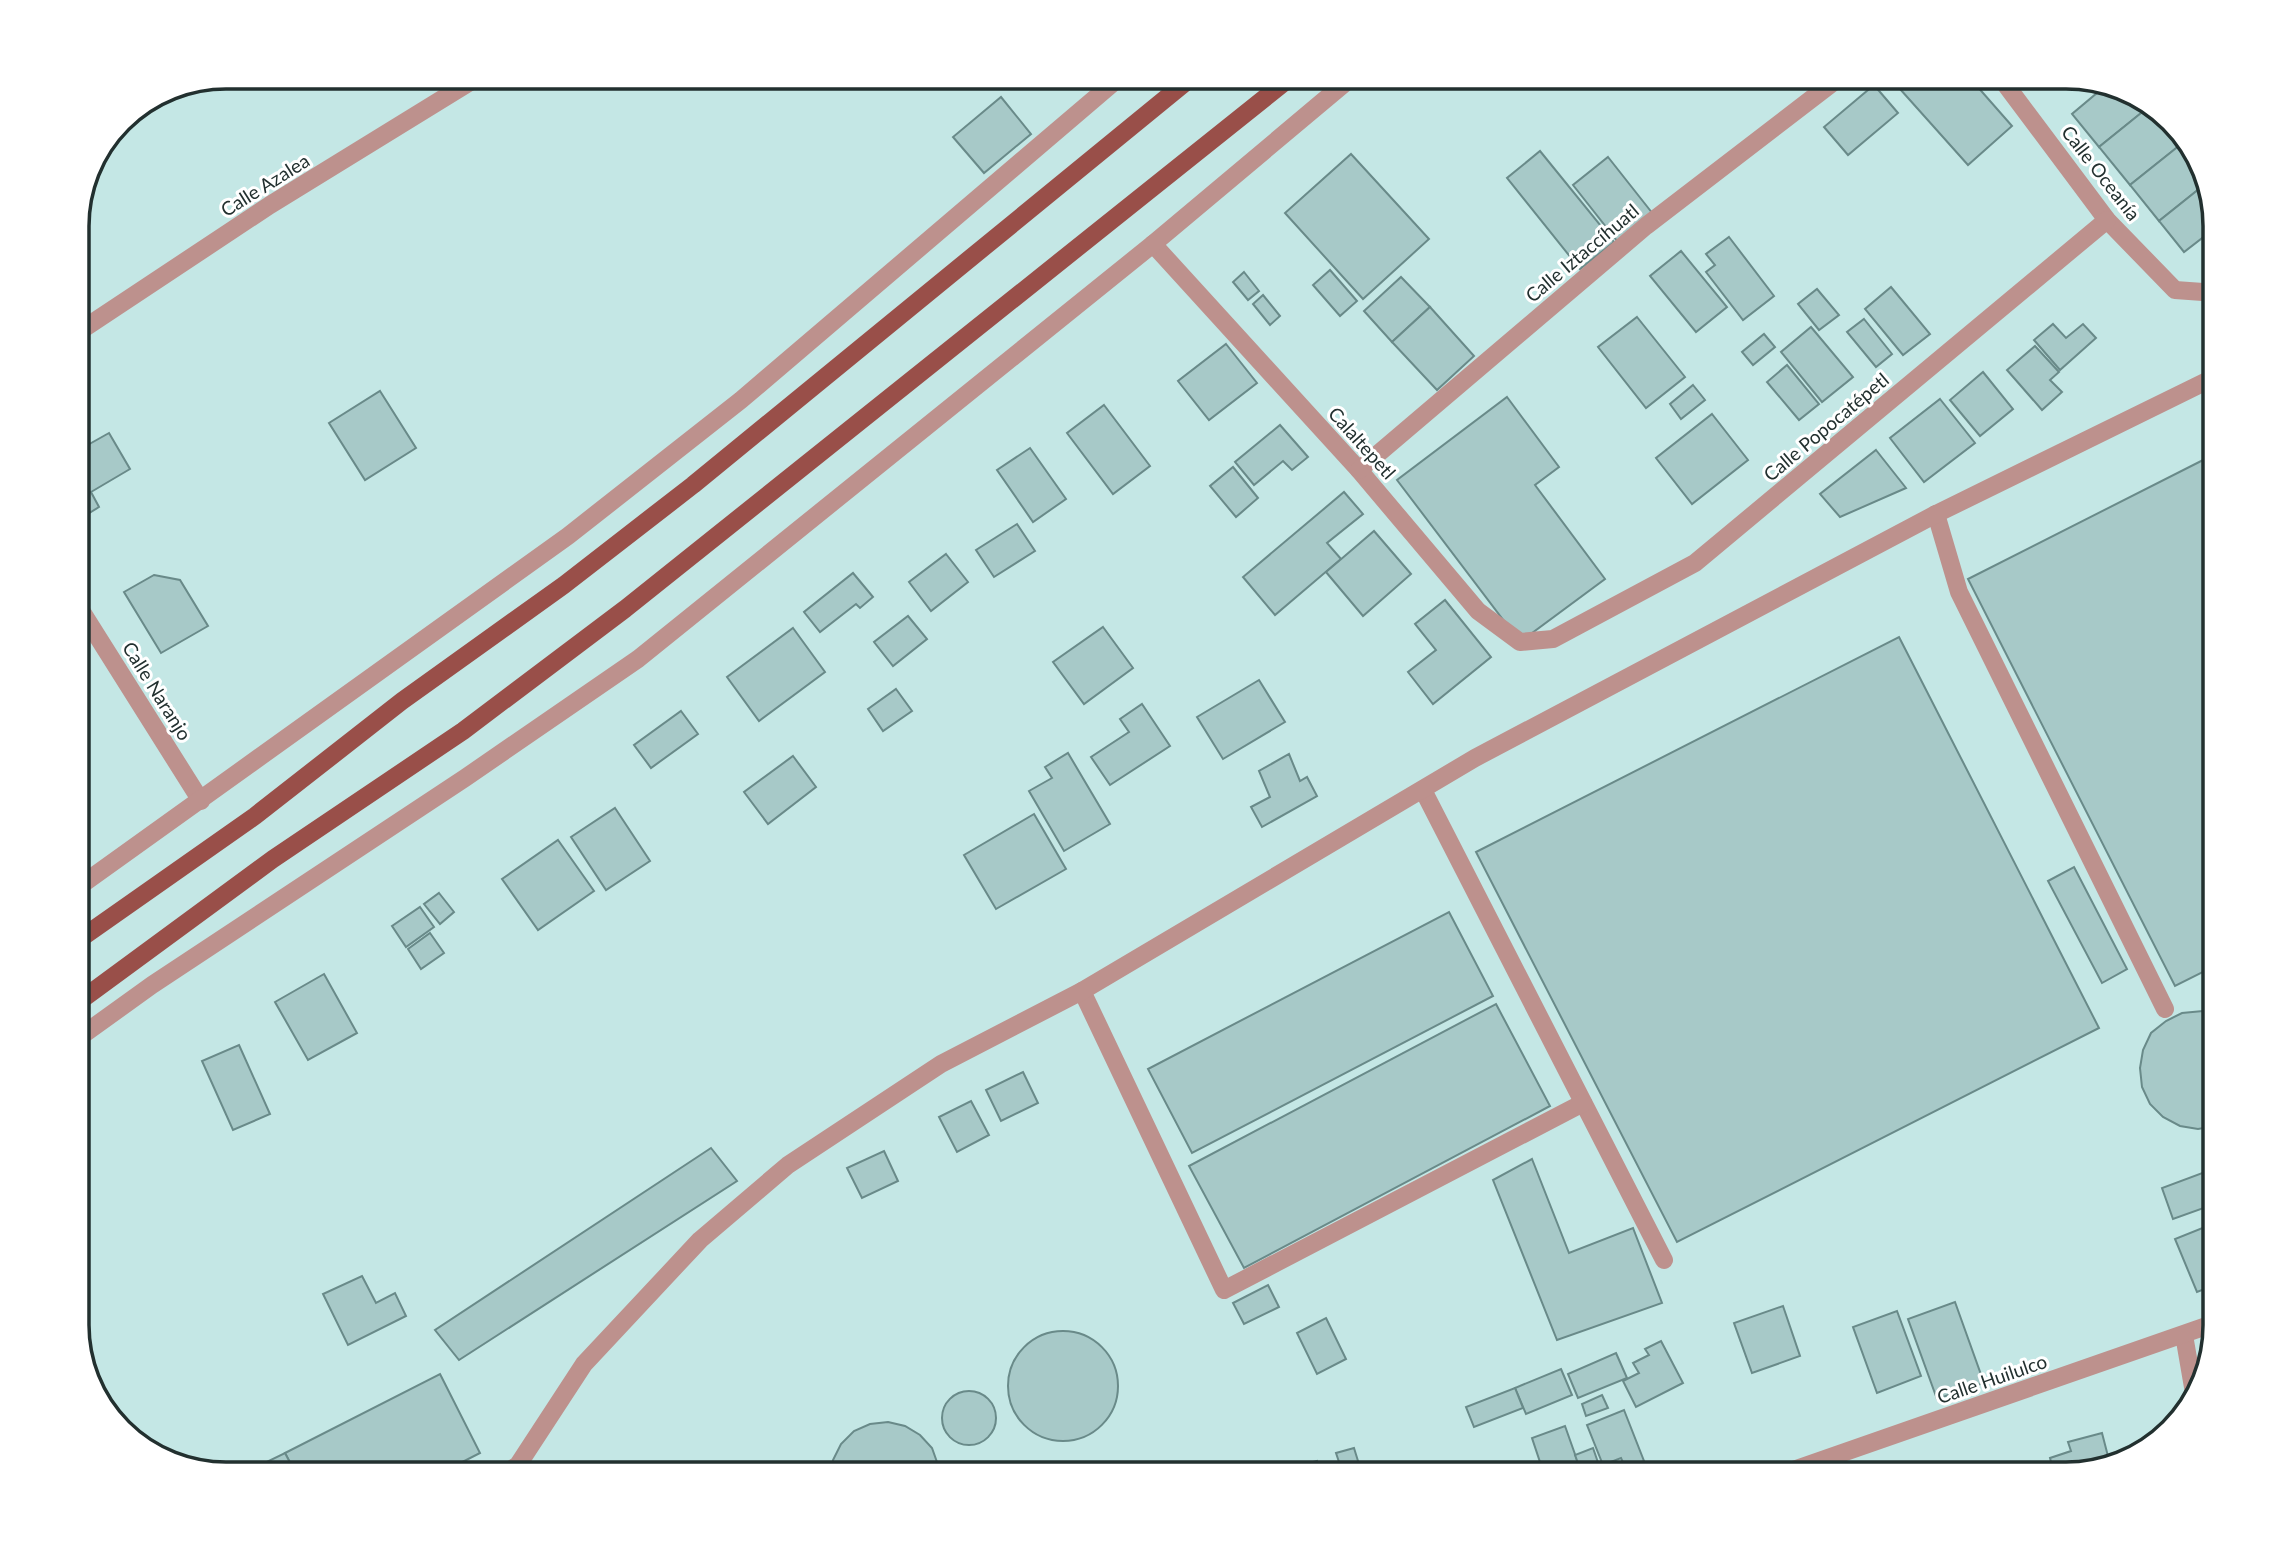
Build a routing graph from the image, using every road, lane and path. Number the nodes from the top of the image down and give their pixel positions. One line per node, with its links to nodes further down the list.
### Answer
1 (458, 89): 11 (street, Calle Azalea)
2 (1106, 89): 18 (street)
3 (1177, 89): 20 (main road)
4 (1276, 89): 22 (main road)
5 (1338, 89): 9 (street)
6 (1824, 89): 13 (street, Calle Iztaccíhuatl)
7 (2009, 89): 8 (street, Calle Oceanía)
8 (2108, 220): 10 (street, Calle Oceanía); 16 (street, Calle Popocatépetl)
9 (1153, 244): 13 (street, Calaltepetl); 24 (street)
10 (2203, 292)
11 (90, 324)
12 (2203, 383): 14 (street)
13 (1359, 471): 16 (street, Calaltepetl)
14 (1936, 514): 17 (street); 23 (street)
15 (90, 625): 18 (street, Calle Naranjo)
16 (1553, 639)
17 (1423, 790): 21 (street); 25 (street)
18 (201, 801): 19 (street)
19 (90, 879)
20 (90, 932)
21 (1082, 991): 25 (street); 30 (street)
22 (90, 993)
23 (2165, 1009)
24 (90, 1030)
25 (1583, 1102): 26 (street)
26 (1664, 1260)
27 (2203, 1328): 28 (street, Calle Huilulco)
28 (2184, 1335): 29 (street); 31 (street, Calle Huilulco)
29 (2191, 1378)
30 (520, 1462)
31 (1817, 1462)

